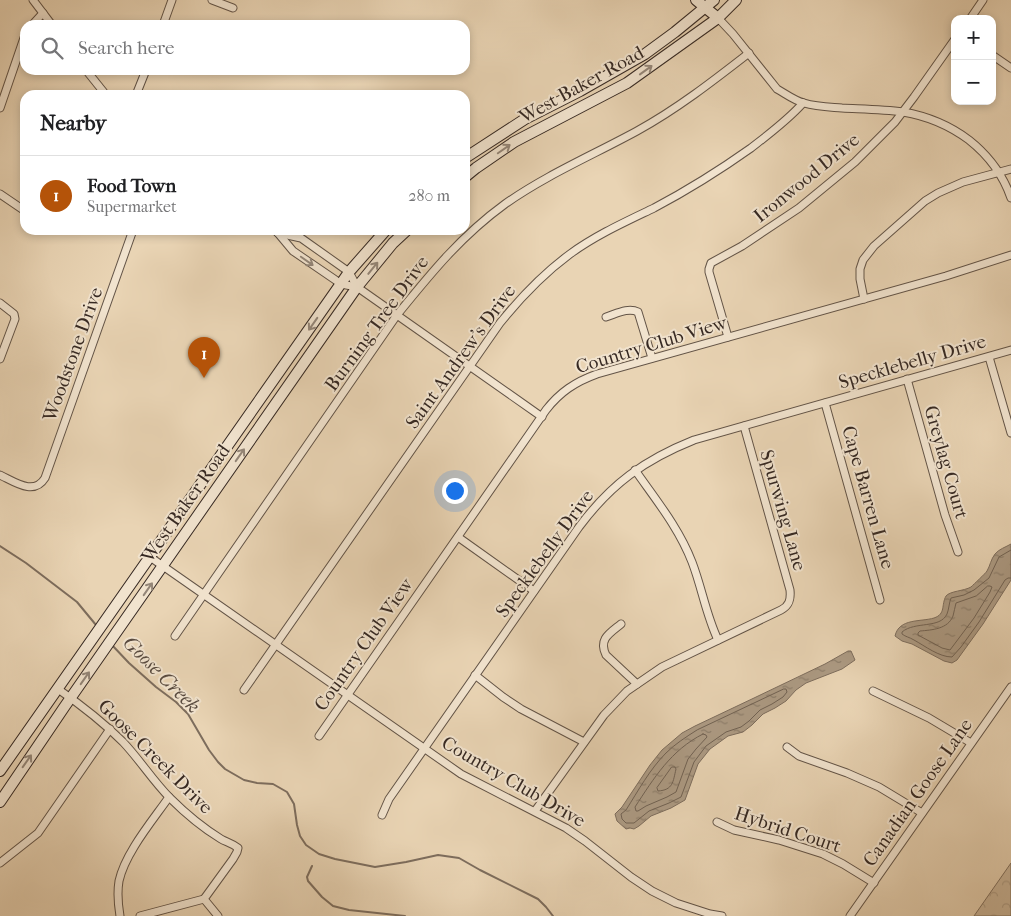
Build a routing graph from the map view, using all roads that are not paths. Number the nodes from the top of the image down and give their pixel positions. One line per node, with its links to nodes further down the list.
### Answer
1 (33, 0): 10 (street)
2 (172, 0): 15 (street)
3 (212, 0): 9 (street)
4 (696, 0): 8 (main road)
5 (714, 0): 8 (main road, West Baker Road)
6 (736, 0): 12 (main road, West Baker Road)
7 (983, 0): 11 (street)
8 (706, 7): 12 (main road); 25 (main road, West Baker Road)
9 (232, 8)
10 (43, 13): 13 (street); 14 (street)
11 (972, 15)
12 (718, 18): 18 (street); 27 (main road, West Baker Road, one-way to 12)
13 (37, 20)
14 (48, 20)
15 (165, 20)
16 (951, 45): 29 (street, Ironwood Drive)
17 (20, 50): 28 (street)
18 (748, 53): 26 (street); 37 (street, Burning Tree Drive)
19 (996, 58): 20 (street)
20 (1011, 68)
21 (89, 75): 23 (street)
22 (144, 75): 24 (street)
23 (97, 90)
24 (138, 90)
25 (576, 93): 27 (main road); 30 (main road, West Baker Road)
26 (803, 103): 29 (street); 57 (street, Saint Andrew's Drive)
27 (584, 106): 32 (main road, West Baker Road, one-way to 27)
28 (0, 108)
29 (903, 112): 33 (street); 52 (street, Ironwood Drive)
30 (470, 155)
31 (1011, 169): 33 (street)
32 (470, 173)
33 (999, 173): 35 (street); 48 (street)
34 (0, 194): 36 (street)
35 (1011, 198)
36 (20, 208)
37 (470, 234)
38 (131, 235): 66 (street, Woodstone Drive)
39 (279, 235): 46 (street, one-way to 46)
40 (290, 235): 45 (street)
41 (382, 235): 45 (main road, West Baker Road)
42 (402, 235): 47 (main road, West Baker Road, one-way to 42)
43 (468, 235): 50 (street, Burning Tree Drive)
44 (1011, 255): 48 (street, Country Club View)
45 (350, 272): 46 (main road, West Baker Road); 47 (street)
46 (341, 284): 47 (street); 59 (main road, West Baker Road, one-way to 59)
47 (357, 287): 50 (street); 60 (main road, West Baker Road)
48 (864, 299): 52 (street, Country Club View)
49 (0, 303): 56 (street)
50 (397, 315): 57 (street); 72 (street, Burning Tree Drive)
51 (606, 317): 55 (street)
52 (728, 337): 55 (street, Country Club View)
53 (1011, 350): 54 (street, Specklebelly Drive)
54 (989, 357): 58 (street, Specklebelly Drive); 64 (street)
55 (652, 358): 62 (street, Country Club View)
56 (0, 359)
57 (470, 366): 62 (street); 77 (street, Saint Andrew's Drive)
58 (907, 379): 61 (street, Specklebelly Drive); 68 (street, Greylag Court)
59 (271, 384): 60 (main road); 69 (main road, West Baker Road)
60 (283, 392): 70 (main road, West Baker Road, one-way to 60)
61 (826, 403): 63 (street, Specklebelly Drive); 73 (street, Cape Barren Lane)
62 (542, 417): 67 (street, Country Club View)
63 (744, 426): 65 (street, Specklebelly Drive); 76 (street, Spurwing Lane)
64 (1011, 433)
65 (635, 470): 71 (street, Specklebelly Drive); 76 (street)
66 (0, 475)
67 (458, 537): 71 (street); 84 (street, Country Club View)
68 (958, 552)
69 (150, 557): 70 (street, Country Club Drive); 81 (main road, West Baker Road)
70 (163, 566): 72 (street, Country Club Drive); 85 (main road, West Baker Road, one-way to 70)
71 (534, 591): 78 (street, Specklebelly Drive)
72 (203, 594): 75 (street, Burning Tree Drive); 77 (street, Country Club Drive)
73 (880, 600)
74 (621, 624): 79 (street)
75 (175, 636)
76 (718, 640): 79 (street)
77 (275, 644): 82 (street, Saint Andrew's Drive); 84 (street, Country Club Drive)
78 (475, 675): 88 (street); 91 (street, Specklebelly Drive)
79 (637, 684): 88 (street)
80 (1011, 687): 89 (street, Canadian Goose Lane)
81 (58, 689): 85 (street, Goose Creek Drive); 92 (main road, West Baker Road)
82 (244, 690)
83 (873, 691): 89 (street)
84 (348, 695): 87 (street, Country Club View); 91 (street, Country Club Drive)
85 (71, 698): 86 (street, Goose Creek Drive); 94 (main road, West Baker Road, one-way to 85)
86 (110, 729): 93 (street, Goose Creek Drive); 99 (street)
87 (319, 736)
88 (584, 742): 95 (street)
89 (971, 743): 96 (street, Canadian Goose Lane)
90 (787, 747): 96 (street)
91 (424, 748): 95 (street, Country Club Drive); 97 (street, Specklebelly Drive)
92 (0, 771)
93 (170, 797): 101 (street, Goose Creek Drive); 102 (street)
94 (0, 802)
95 (535, 811): 105 (street, Country Club Drive)
96 (922, 813): 100 (street, Canadian Goose Lane)
97 (382, 815)
98 (717, 822): 100 (street, Hybrid Court)
99 (0, 863)
100 (874, 883): 106 (street, Canadian Goose Lane)
101 (204, 898): 103 (street); 104 (street)
102 (120, 916)
103 (140, 916)
104 (218, 916)
105 (722, 916)
106 (850, 916)

